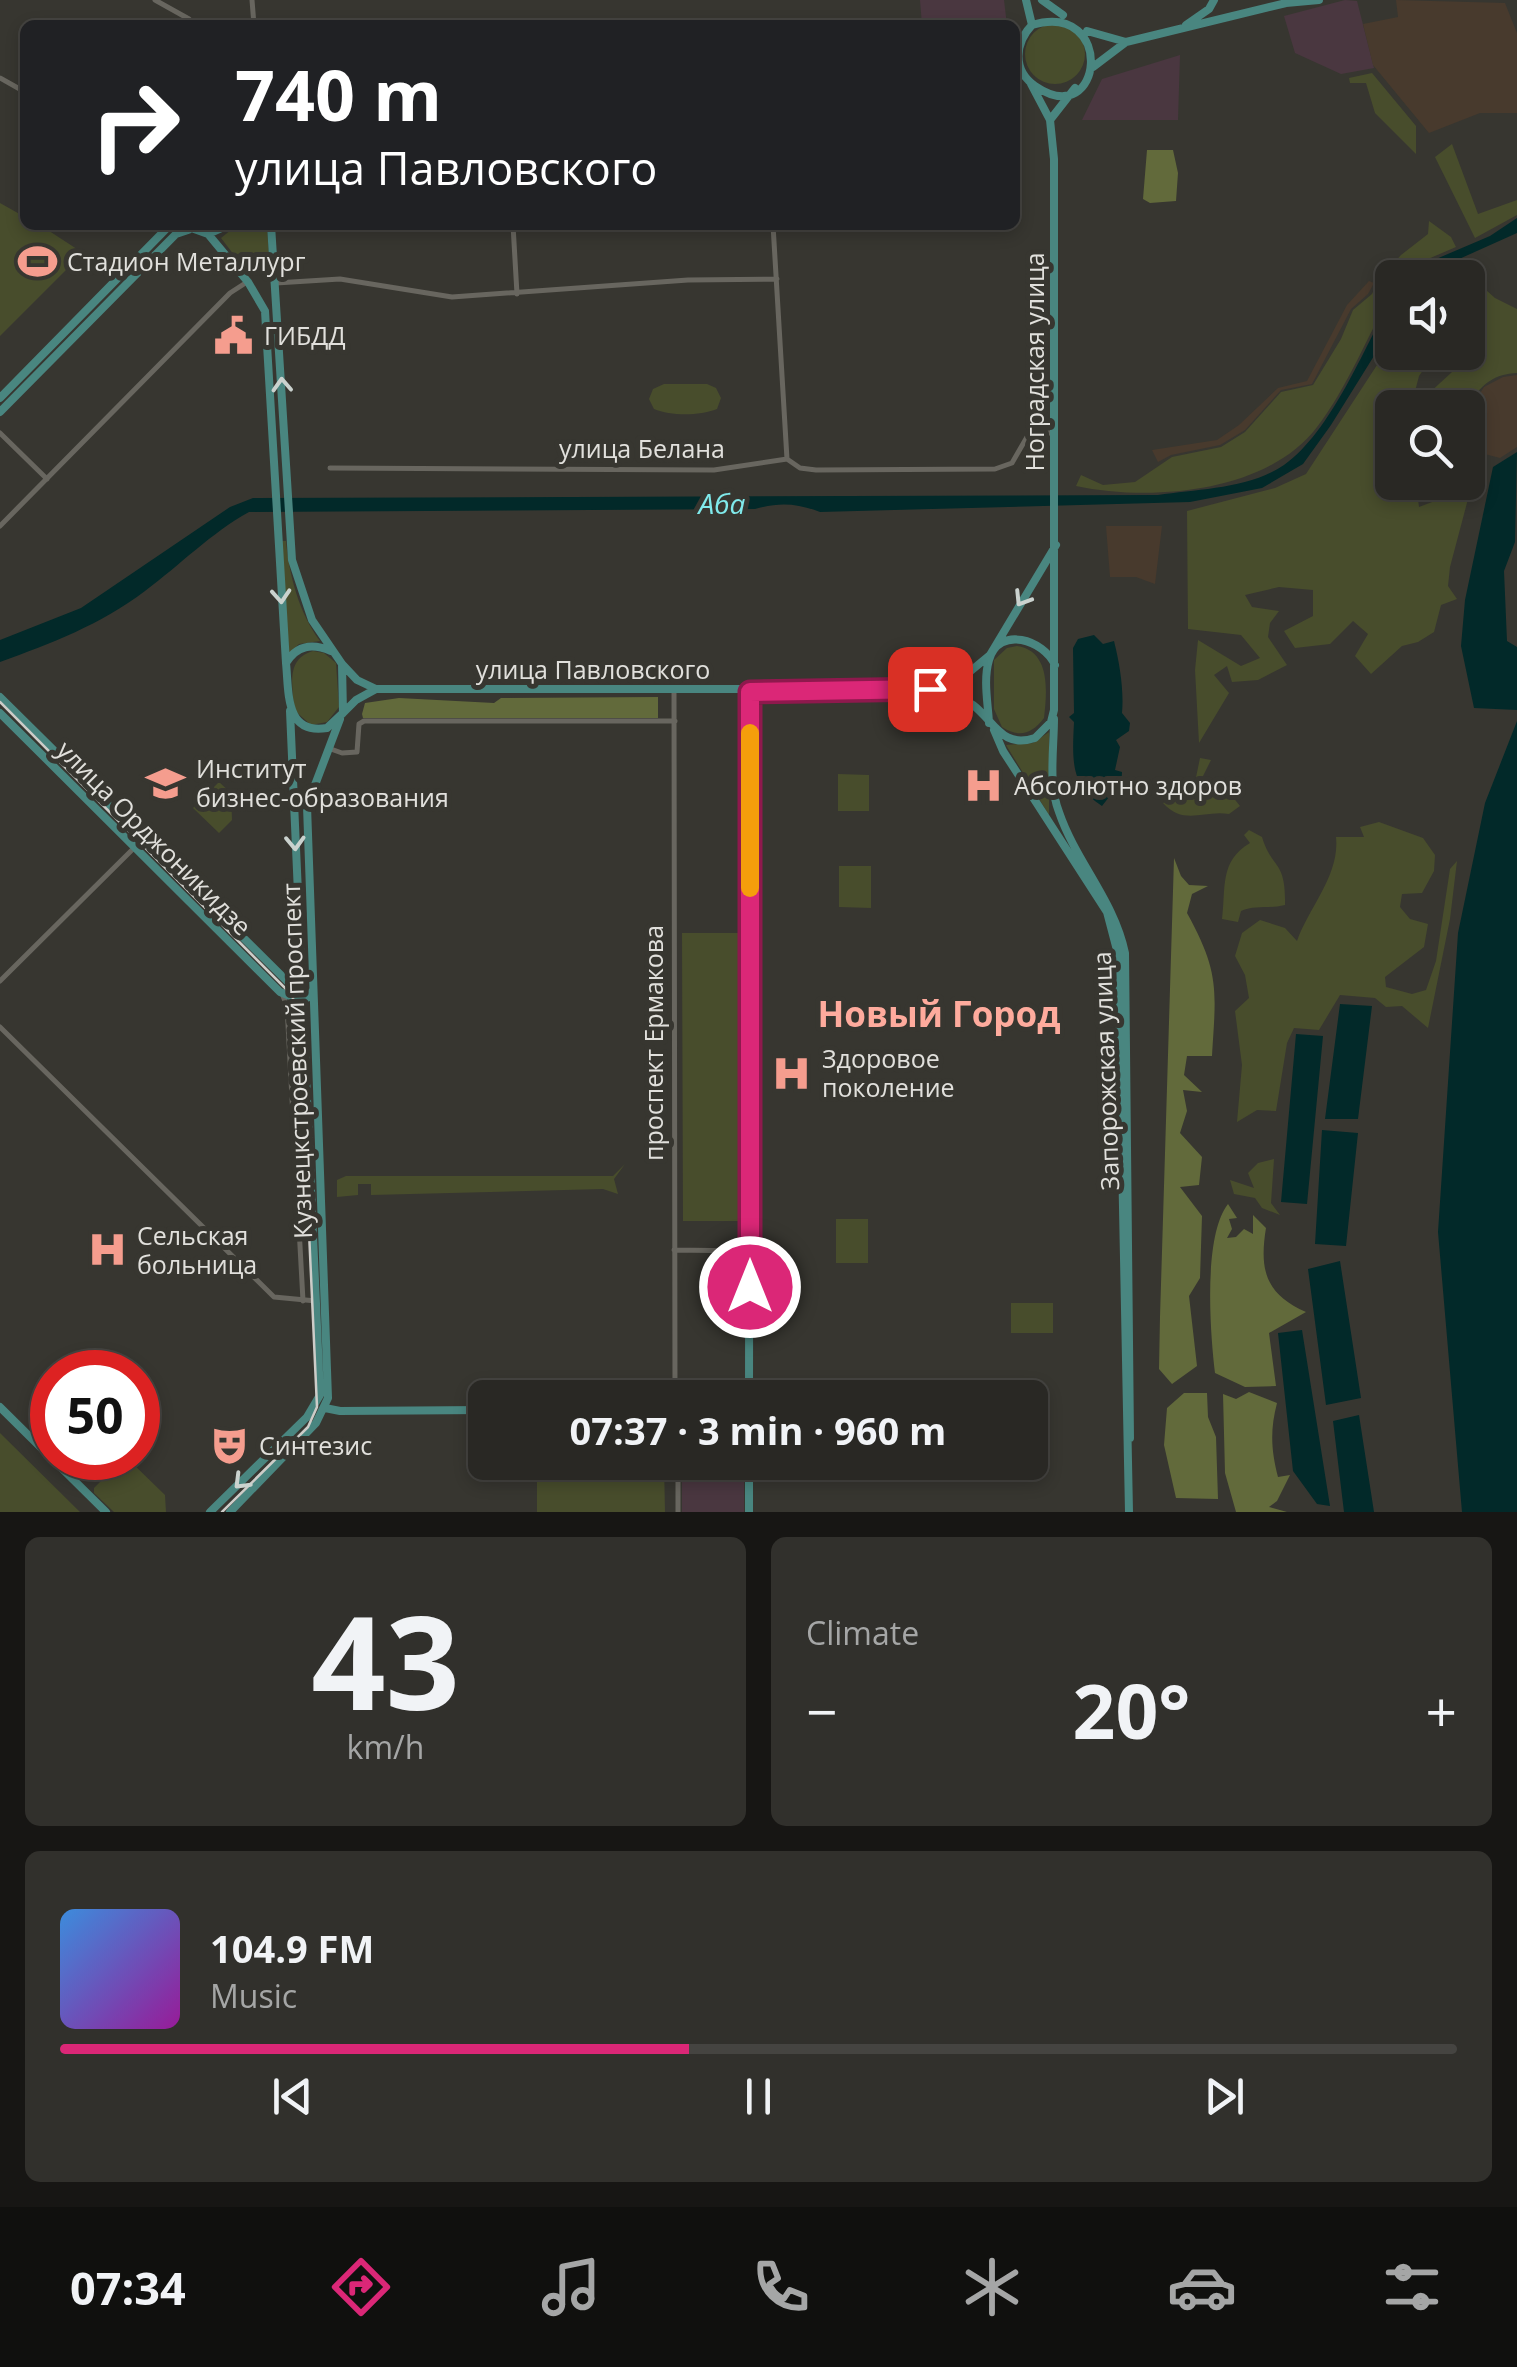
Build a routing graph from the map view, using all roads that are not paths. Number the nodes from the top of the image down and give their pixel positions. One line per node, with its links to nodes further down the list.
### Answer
1 (155, 0): 8 (street)
2 (1026, 0): 9 (main road)
3 (1042, 0): 7 (main road)
4 (1214, 0): 10 (main road)
5 (1319, 0): 6 (main road)
6 (1288, 1): 10 (main road)
7 (1066, 18): 9 (main road); 11 (main road)
8 (190, 20)
9 (1032, 25): 12 (main road)
10 (1182, 28): 14 (main road)
11 (1085, 30): 14 (main road); 17 (main road)
12 (1024, 34): 13 (main road); 15 (main road)
13 (1020, 37)
14 (1126, 42): 17 (main road)
15 (1020, 49)
16 (1020, 61): 19 (main road)
17 (1091, 68): 20 (main road)
18 (1020, 77): 19 (main road)
19 (1028, 81): 20 (main road); 21 (main road)
20 (1076, 86): 21 (main road)
21 (1050, 120): 36 (main road, Ноградская улица)
22 (165, 230): 34 (main road)
23 (181, 230): 35 (main road)
24 (195, 230): 29 (main road)
25 (217, 230): 29 (main road)
26 (271, 230): 32 (main road)
27 (513, 230): 33 (street)
28 (773, 230): 30 (street)
29 (208, 234): 31 (main road)
30 (777, 279): 33 (street); 38 (street)
31 (248, 282): 40 (street); 45 (main road, one-way to 45)
32 (276, 283): 33 (street); 43 (main road, one-way to 32)
33 (516, 294)
34 (0, 398)
35 (0, 412)
36 (1054, 432): 38 (street, улица Белана); 42 (main road, Ноградская улица)
37 (0, 433): 40 (street)
38 (787, 459): 39 (street, улица Белана)
39 (330, 468)
40 (47, 478): 41 (street)
41 (0, 526)
42 (1056, 545): 44 (main road, one-way to 44); 47 (main road, Ноградская улица)
43 (331, 651): 45 (main road); 46 (main road)
44 (990, 655): 47 (main road); 49 (main road, улица Павловского); 58 (main road)
45 (286, 664): 54 (main road)
46 (342, 664): 50 (main road); 56 (main road)
47 (1056, 666): 53 (main road)
48 (674, 689): 50 (main road, улица Павловского); 51 (main road, улица Павловского); 57 (street, проспект Ермакова)
49 (930, 689): 51 (main road, улица Павловского); 58 (main road, улица Павловского)
50 (376, 690): 56 (main road)
51 (750, 692): 71 (main road)
52 (0, 697): 60 (main road, улица Орджоникидзе)
53 (1054, 710): 58 (main road); 84 (main road, Запорожская улица)
54 (290, 711): 56 (main road); 61 (main road, Кузнецкстроевский проспект, one-way to 61)
55 (0, 713): 60 (main road, улица Орджоникидзе)
56 (342, 716): 59 (main road, Кузнецкстроевский проспект)
57 (676, 722): 59 (street); 70 (street, проспект Ермакова)
58 (992, 726): 84 (main road, Запорожская улица)
59 (328, 748): 64 (main road, Кузнецкстроевский проспект)
60 (138, 844): 62 (street); 63 (main road, улица Орджоникидзе); 65 (main road, улица Орджоникидзе)
61 (300, 968): 63 (main road); 66 (main road, Кузнецкстроевский проспект)
62 (0, 980)
63 (285, 980): 66 (main road, улица Орджоникидзе)
64 (313, 988): 66 (main road); 67 (main road, Кузнецкстроевский проспект)
65 (280, 992): 66 (main road); 72 (street)
66 (300, 998): 67 (main road); 69 (main road, Кузнецкстроевский проспект)
67 (313, 1010): 69 (main road, Кузнецкстроевский проспект)
68 (0, 1027): 72 (street)
69 (312, 1106): 73 (main road, Кузнецкстроевский проспект)
70 (674, 1250): 71 (street); 75 (street, проспект Ермакова)
71 (750, 1250): 76 (main road)
72 (303, 1301): 73 (street)
73 (322, 1301): 74 (main road, Кузнецкстроевский проспект); 77 (main road, Кузнецкстроевский проспект)
74 (327, 1347): 79 (main road, Кузнецкстроевский проспект); 81 (main road)
75 (675, 1380)
76 (749, 1380)
77 (320, 1394): 79 (main road, Кузнецкстроевский проспект); 82 (main road)
78 (0, 1406): 87 (main road)
79 (325, 1408): 81 (main road); 82 (main road); 83 (main road, Кузнецкстроевский проспект)
80 (468, 1410): 81 (main road)
81 (340, 1411): 83 (main road, Кузнецкстроевский проспект)
82 (307, 1416): 88 (main road, one-way to 88)
83 (316, 1423): 89 (main road, Кузнецкстроевский проспект)
84 (1128, 1448): 92 (main road, Запорожская улица)
85 (678, 1480): 90 (street)
86 (749, 1480): 91 (main road)
87 (106, 1512)
88 (210, 1512)
89 (230, 1512)
90 (678, 1512)
91 (750, 1512)
92 (1130, 1512)

